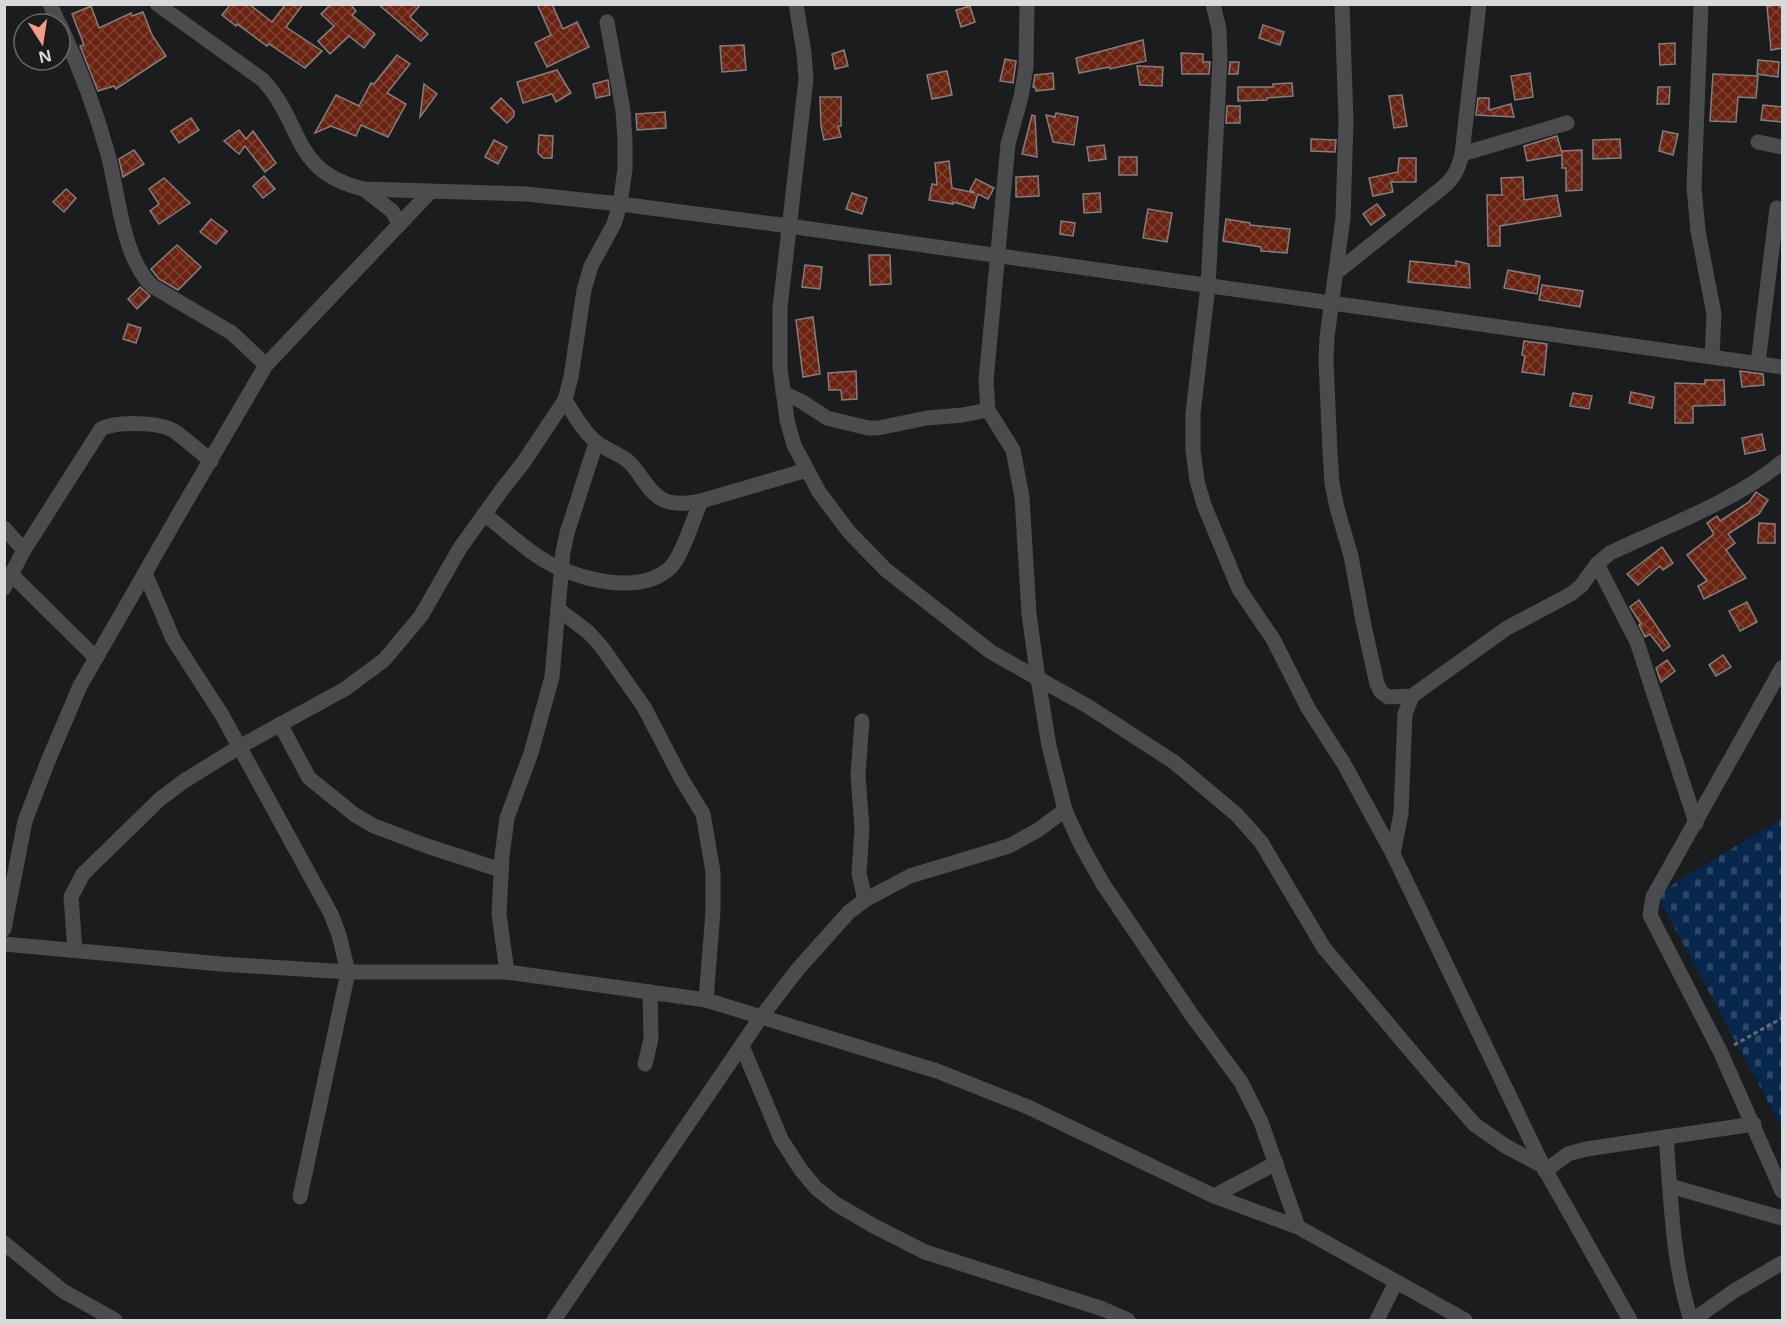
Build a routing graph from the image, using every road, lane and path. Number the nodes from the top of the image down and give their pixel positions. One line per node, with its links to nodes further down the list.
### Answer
1 (157, 4): 14 (street)
2 (796, 4): 19 (street)
3 (1027, 4): 20 (street)
4 (1213, 4): 22 (street)
5 (1342, 4): 21 (street)
6 (1479, 4): 13 (street)
7 (1701, 4): 24 (street)
8 (608, 22): 16 (street)
9 (72, 54): 26 (street)
10 (1567, 123): 13 (street)
11 (1758, 142): 12 (street)
12 (1782, 147)
13 (1462, 154): 21 (street)
14 (364, 189): 15 (street); 18 (street)
15 (431, 191): 16 (street); 18 (street)
16 (620, 204): 19 (street); 29 (street)
17 (1777, 208): 25 (street)
18 (400, 224): 26 (street)
19 (789, 226): 20 (street); 28 (street)
20 (999, 257): 22 (street); 30 (street)
21 (1337, 272): 23 (street)
22 (1208, 286): 23 (street); 53 (street)
23 (1332, 304): 24 (street); 47 (street)
24 (1712, 357): 25 (street)
25 (1758, 363): 27 (street)
26 (266, 366): 32 (street)
27 (1782, 367)
28 (783, 393): 30 (street); 34 (street)
29 (565, 399): 31 (street); 36 (street)
30 (988, 410): 46 (street)
31 (596, 442): 35 (street); 40 (street)
32 (211, 461): 38 (street); 41 (street)
33 (1782, 462): 39 (street)
34 (807, 470): 35 (street); 46 (street)
35 (701, 501): 40 (street)
36 (484, 514): 40 (street); 49 (street)
37 (4, 528): 38 (street)
38 (24, 550): 42 (street)
39 (1597, 564): 47 (street); 52 (street)
40 (562, 569): 43 (street)
41 (145, 573): 44 (street); 50 (street)
42 (8, 581): 44 (street)
43 (558, 609): 54 (street); 62 (street)
44 (96, 658): 56 (street)
45 (1782, 668): 52 (street)
46 (1038, 679): 51 (street); 71 (street)
47 (1412, 696): 53 (street)
48 (862, 721): 55 (street)
49 (280, 724): 50 (street); 54 (street)
50 (239, 747): 58 (street); 59 (street)
51 (1065, 810): 55 (street); 70 (street)
52 (1696, 823): 66 (street)
53 (1393, 854): 71 (street)
54 (501, 870): 60 (street)
55 (865, 900): 63 (street)
56 (4, 929)
57 (4, 944): 58 (street)
58 (75, 950): 59 (street)
59 (348, 972): 60 (street); 75 (street)
60 (507, 972): 61 (street)
61 (650, 992): 62 (street); 67 (street)
62 (706, 1000): 63 (street)
63 (761, 1017): 65 (street); 74 (street)
64 (1782, 1018): 66 (path)
65 (742, 1046): 82 (street); 83 (street)
66 (1720, 1051): 68 (street)
67 (645, 1064)
68 (1754, 1125): 69 (street); 73 (street)
69 (1666, 1137): 71 (street); 72 (street)
70 (1276, 1163): 74 (street); 77 (street)
71 (1544, 1168): 86 (street)
72 (1670, 1186): 76 (street); 87 (street)
73 (1782, 1191)
74 (1214, 1196): 77 (street)
75 (300, 1197)
76 (1782, 1218)
77 (1298, 1227): 80 (street)
78 (4, 1243): 81 (street)
79 (1782, 1263): 87 (street)
80 (1396, 1282): 84 (street); 85 (street)
81 (115, 1320)
82 (554, 1320)
83 (1128, 1320)
84 (1377, 1320)
85 (1465, 1320)
86 (1630, 1320)
87 (1692, 1320)

